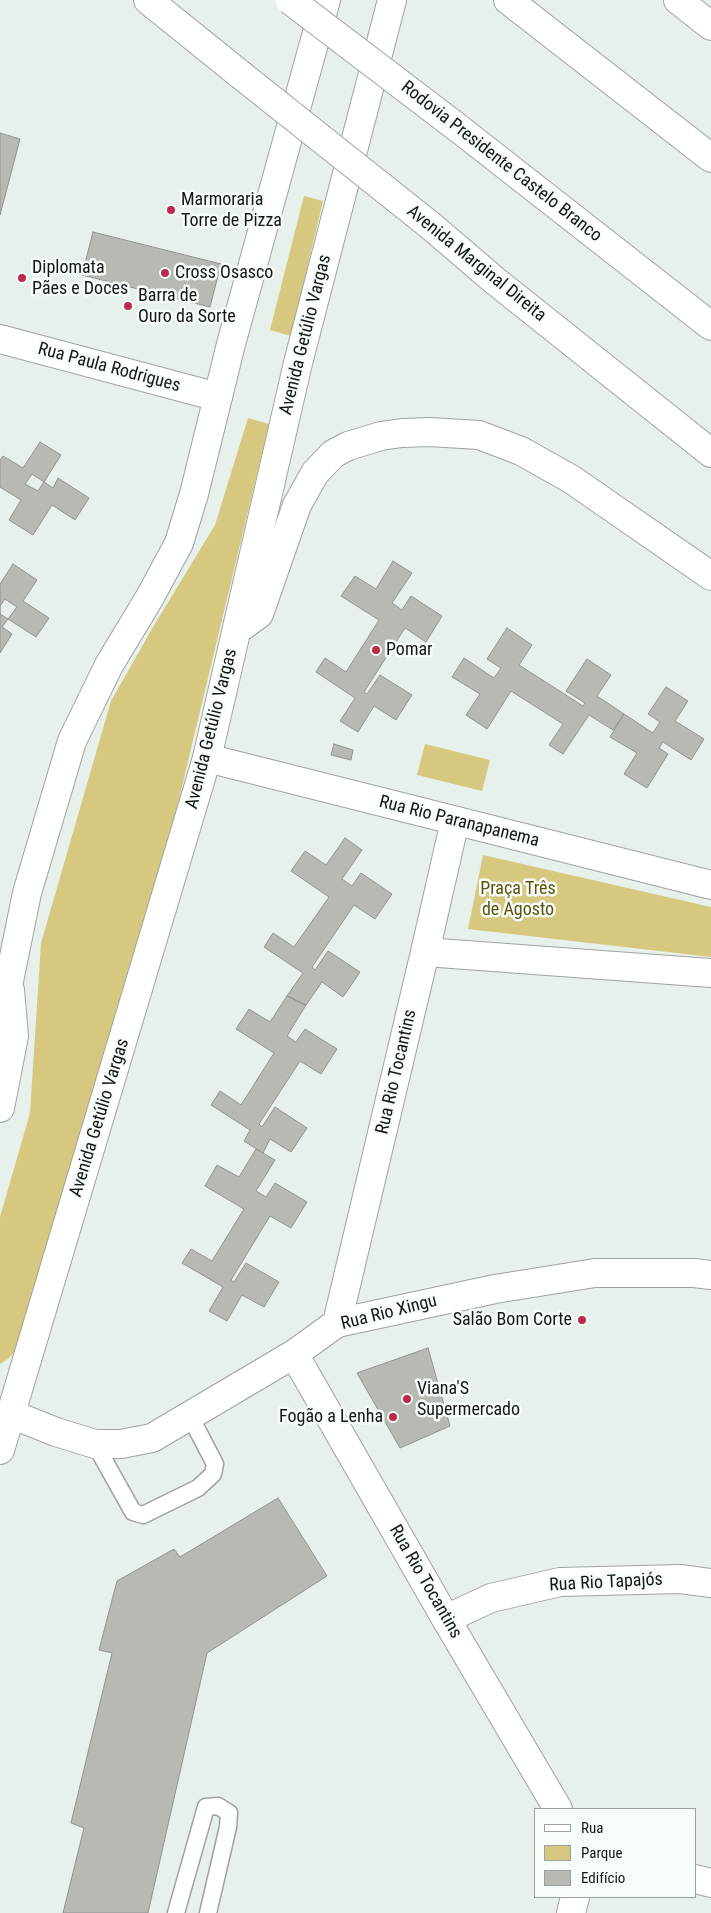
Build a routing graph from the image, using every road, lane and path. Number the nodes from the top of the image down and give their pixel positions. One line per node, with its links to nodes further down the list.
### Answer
1 (148, 0): 12 (main road, Avenida Marginal Direita, bridge)
2 (290, 0): 9 (main road, Rodovia Presidente Castelo Branco, bridge)
3 (326, 0): 11 (main road)
4 (392, 0): 14 (main road, Avenida Getúlio Vargas)
5 (508, 0): 8 (main road)
6 (678, 0): 7 (main road)
7 (711, 26)
8 (711, 158)
9 (711, 326)
10 (0, 339): 11 (main road, Rua Paula Rodrigues)
11 (218, 397): 20 (main road)
12 (711, 453)
13 (711, 576): 14 (main road)
14 (237, 630): 15 (main road, Avenida Getúlio Vargas)
15 (207, 758): 16 (main road, Rua Rio Paranapanema); 26 (main road, Avenida Getúlio Vargas)
16 (455, 821): 17 (main road, Rua Rio Paranapanema); 18 (main road, Rua Rio Tocantins)
17 (711, 885)
18 (426, 952): 19 (main road); 24 (main road, Rua Rio Tocantins)
19 (711, 973)
20 (9, 981): 21 (main road); 22 (main road)
21 (0, 1014)
22 (0, 1108)
23 (711, 1275): 24 (main road, Rua Rio Xingu)
24 (337, 1323): 25 (main road, Rua Rio Xingu)
25 (294, 1354): 27 (main road, Rua Rio Xingu); 31 (main road, Rua Rio Tocantins)
26 (6, 1410): 28 (main road, Rua Rio Xingu); 29 (main road, Avenida Getúlio Vargas)
27 (190, 1416): 28 (main road, Rua Rio Xingu); 28 (lane)
28 (95, 1444)
29 (0, 1450)
30 (711, 1584): 31 (main road, Rua Rio Tapajós)
31 (446, 1619): 32 (main road, Rua Rio Tocantins)
32 (557, 1808)
33 (696, 1879): 34 (main road)
34 (711, 1882)
35 (575, 1898): 38 (main road)
36 (176, 1913): 37 (lane)
37 (208, 1913)
38 (571, 1913)

